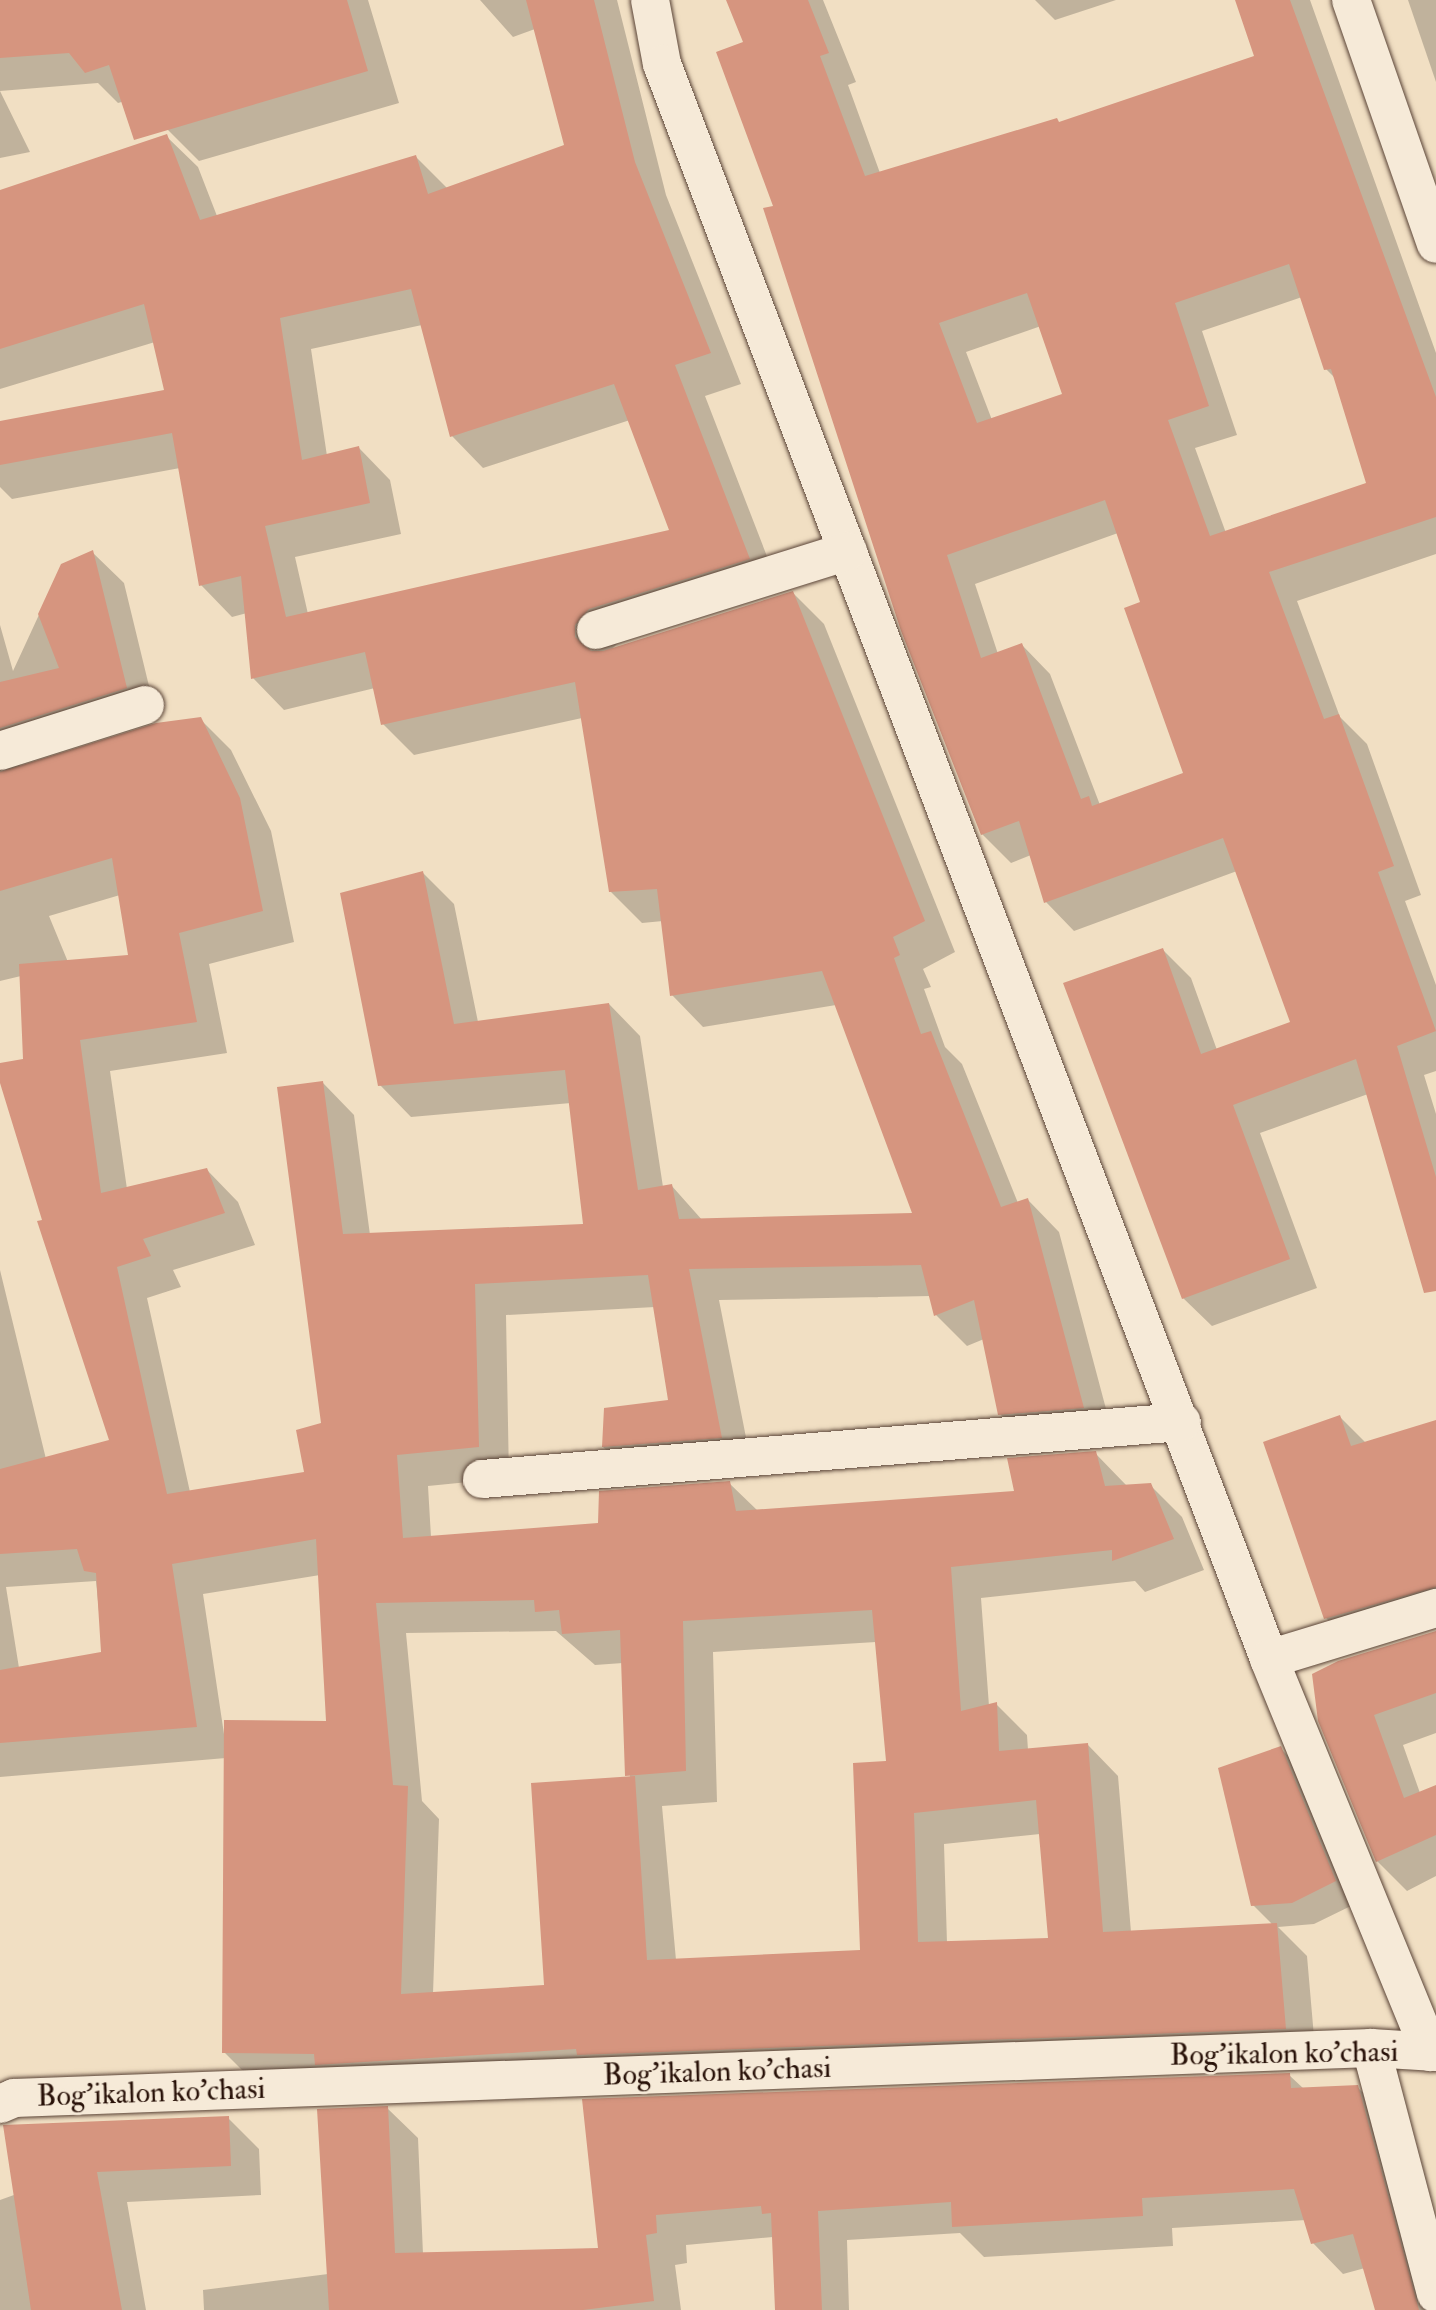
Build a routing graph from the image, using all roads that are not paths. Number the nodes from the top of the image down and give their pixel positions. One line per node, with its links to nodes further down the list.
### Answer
1 (650, 0): 4 (street)
2 (1351, 0): 3 (street)
3 (1436, 244)
4 (848, 551): 5 (street); 8 (street)
5 (596, 630)
6 (145, 705): 7 (street)
7 (0, 751)
8 (1182, 1422): 9 (street); 11 (street)
9 (482, 1479)
10 (1436, 1608): 11 (street)
11 (1269, 1659): 13 (street)
12 (1371, 2048): 13 (street, Bog'ikalon ko'chasi); 14 (street, Bog'ikalon ko'chasi); 15 (street)
13 (1433, 2052)
14 (0, 2104)
15 (1436, 2294)

